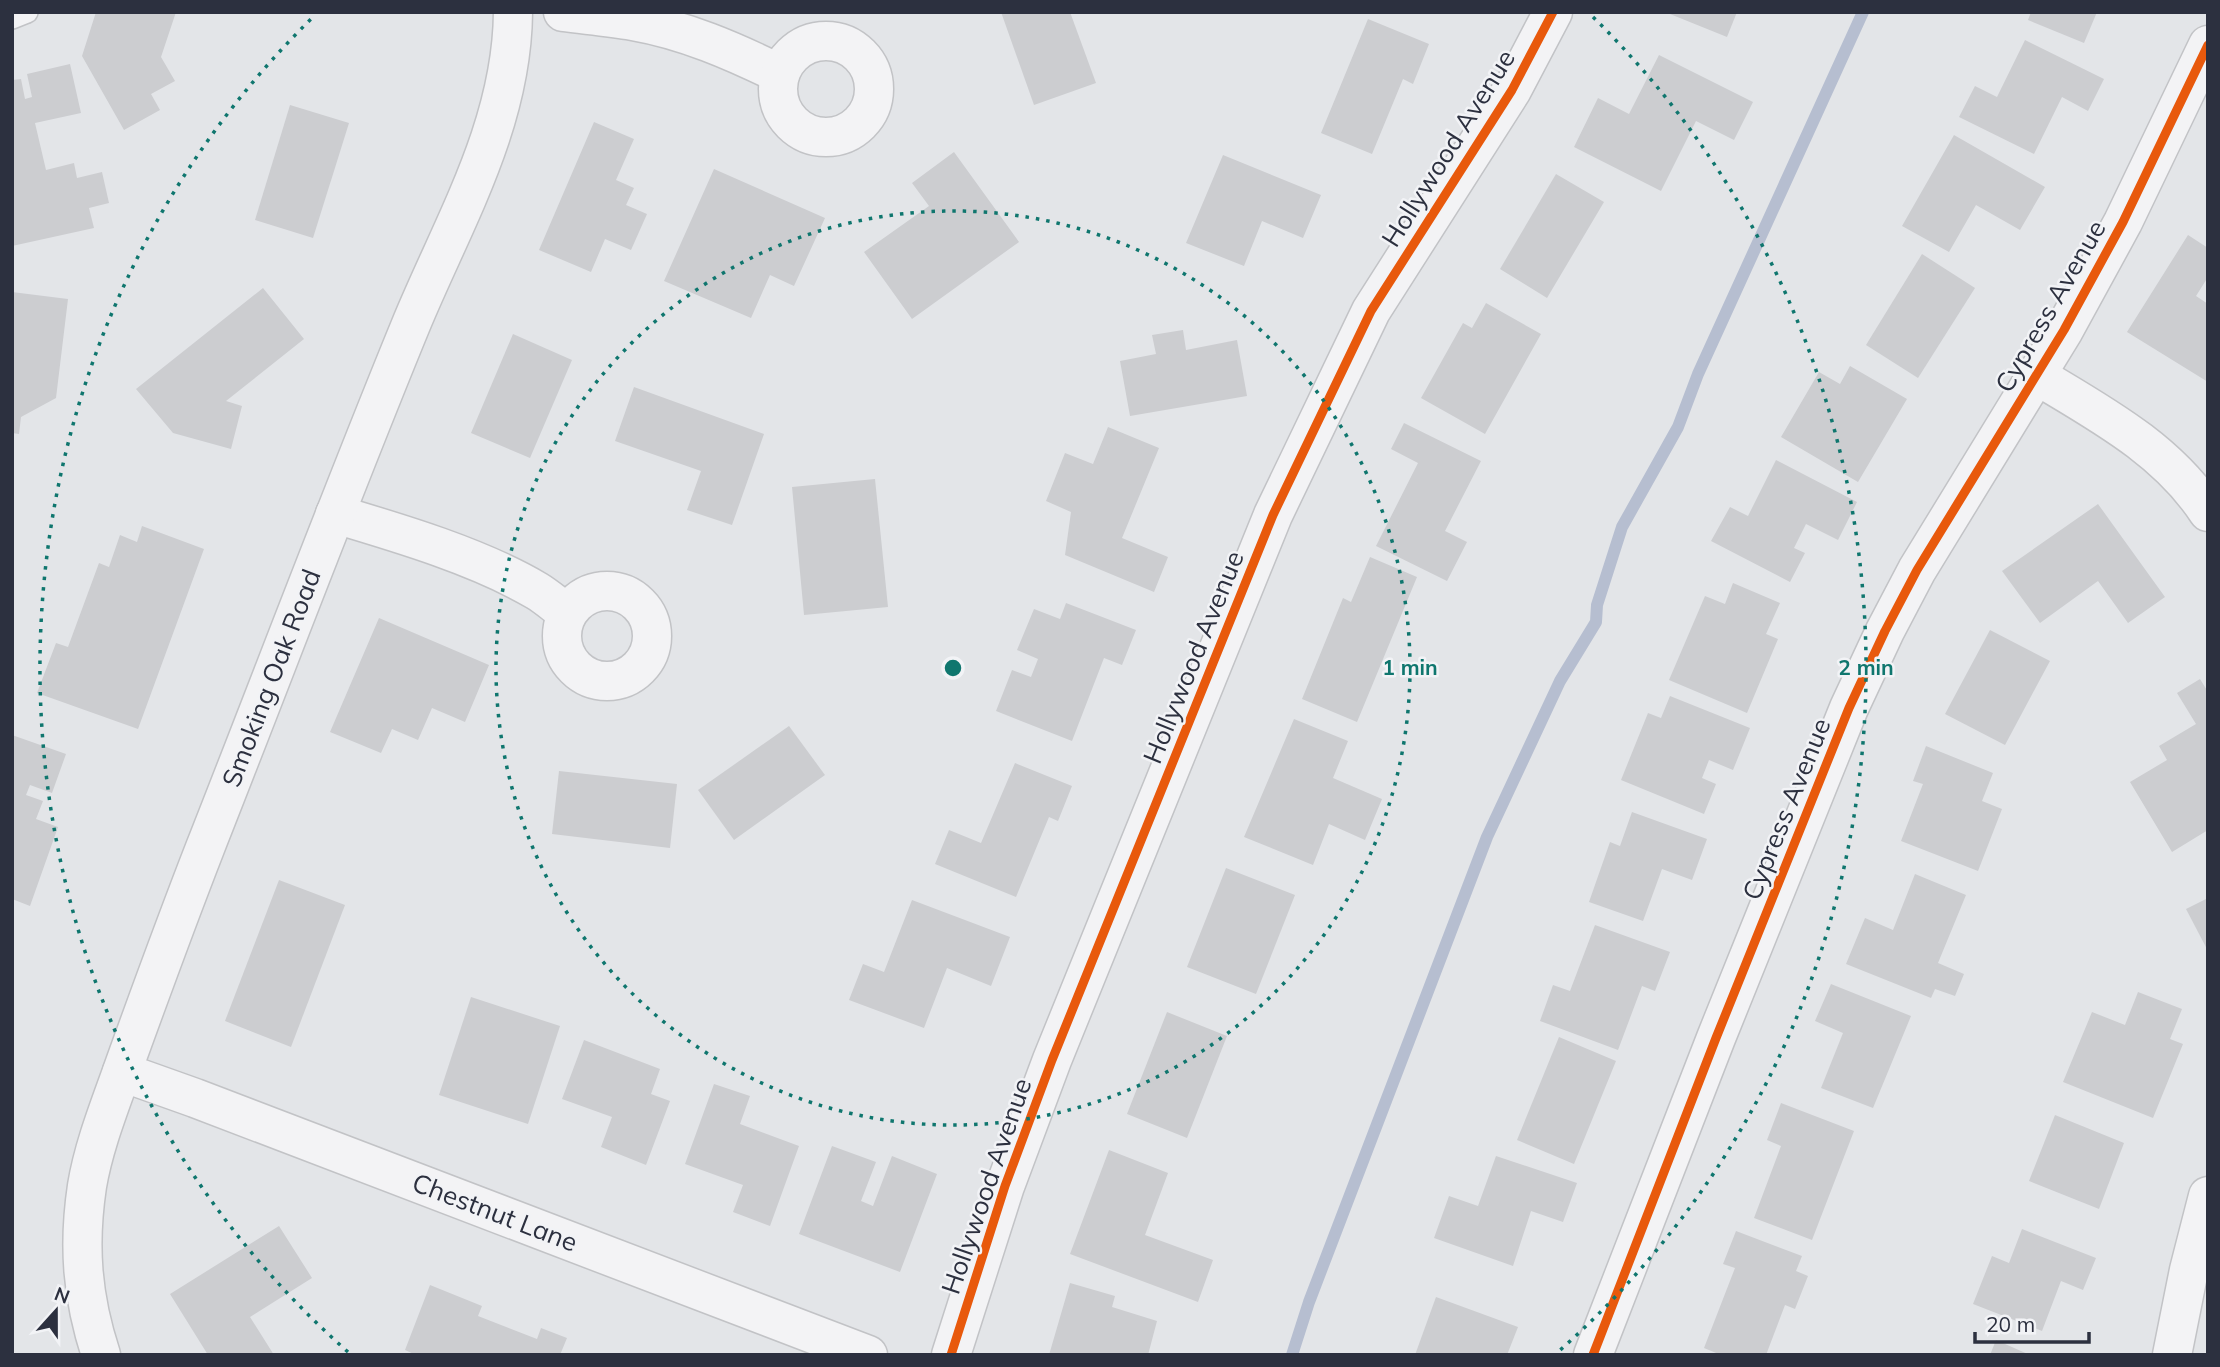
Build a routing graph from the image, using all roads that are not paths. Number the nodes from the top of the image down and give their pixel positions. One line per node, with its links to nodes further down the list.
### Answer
1 (27, 12): 5 (lane)
2 (513, 12): 10 (street, Smoking Oak Road)
3 (563, 12): 7 (street)
4 (1553, 12): 16 (street, Hollywood Avenue)
5 (12, 18)
6 (2208, 45): 8 (street, Cypress Avenue)
7 (780, 74)
8 (2036, 375): 9 (street); 17 (street, Cypress Avenue)
9 (2208, 512)
10 (335, 514): 11 (street); 12 (street, Smoking Oak Road)
11 (567, 613)
12 (122, 1072): 14 (street, Smoking Oak Road); 15 (street, Chestnut Lane)
13 (2208, 1196): 18 (street)
14 (101, 1355)
15 (868, 1355)
16 (951, 1355)
17 (1593, 1355)
18 (2172, 1355)

